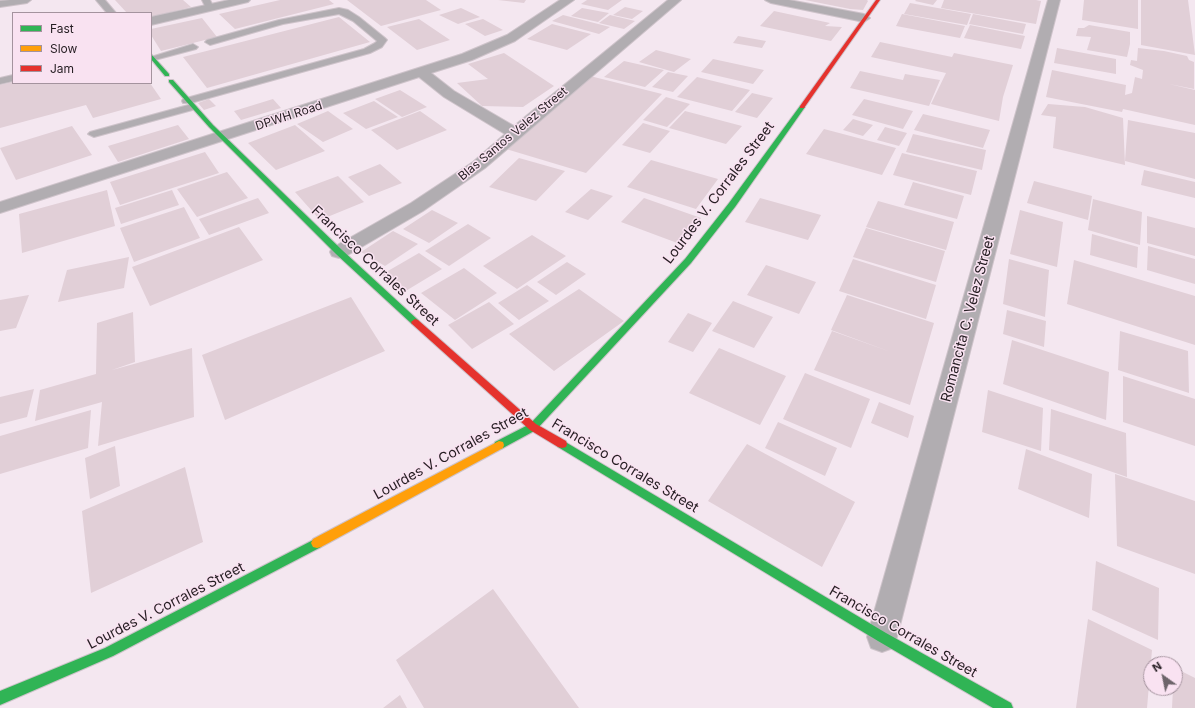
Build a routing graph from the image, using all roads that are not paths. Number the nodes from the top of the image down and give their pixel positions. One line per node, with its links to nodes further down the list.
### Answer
1 (28, 0): 9 (lane)
2 (100, 0): 11 (lane)
3 (244, 0): 10 (street)
4 (568, 0): 17 (street, DPWH Road)
5 (675, 0): 21 (street, Blas Santos Velez Street)
6 (771, 0): 12 (street)
7 (878, 0): 12 (street, Lourdes V. Corrales Street)
8 (1054, 0): 28 (street, Romancita C. Velez Street)
9 (0, 4)
10 (208, 4): 13 (street)
11 (111, 12)
12 (864, 18): 27 (street, Lourdes V. Corrales Street)
13 (152, 21)
14 (210, 42): 20 (lane)
15 (193, 47): 16 (lane)
16 (152, 57): 20 (street, Francisco Corrales Street)
17 (422, 73): 21 (street); 23 (street, DPWH Road)
18 (12, 78): 19 (lane)
19 (0, 81)
20 (190, 104): 22 (lane); 23 (street, Francisco Corrales Street)
21 (515, 133): 26 (street, Blas Santos Velez Street)
22 (94, 134)
23 (222, 138): 24 (street, DPWH Road); 26 (street, Francisco Corrales Street)
24 (4, 207): 25 (street)
25 (0, 223)
26 (339, 252): 27 (street, Francisco Corrales Street)
27 (533, 427): 28 (street, Francisco Corrales Street); 29 (street, Lourdes V. Corrales Street)
28 (882, 637): 30 (street, Francisco Corrales Street)
29 (0, 698)
30 (1006, 708)

